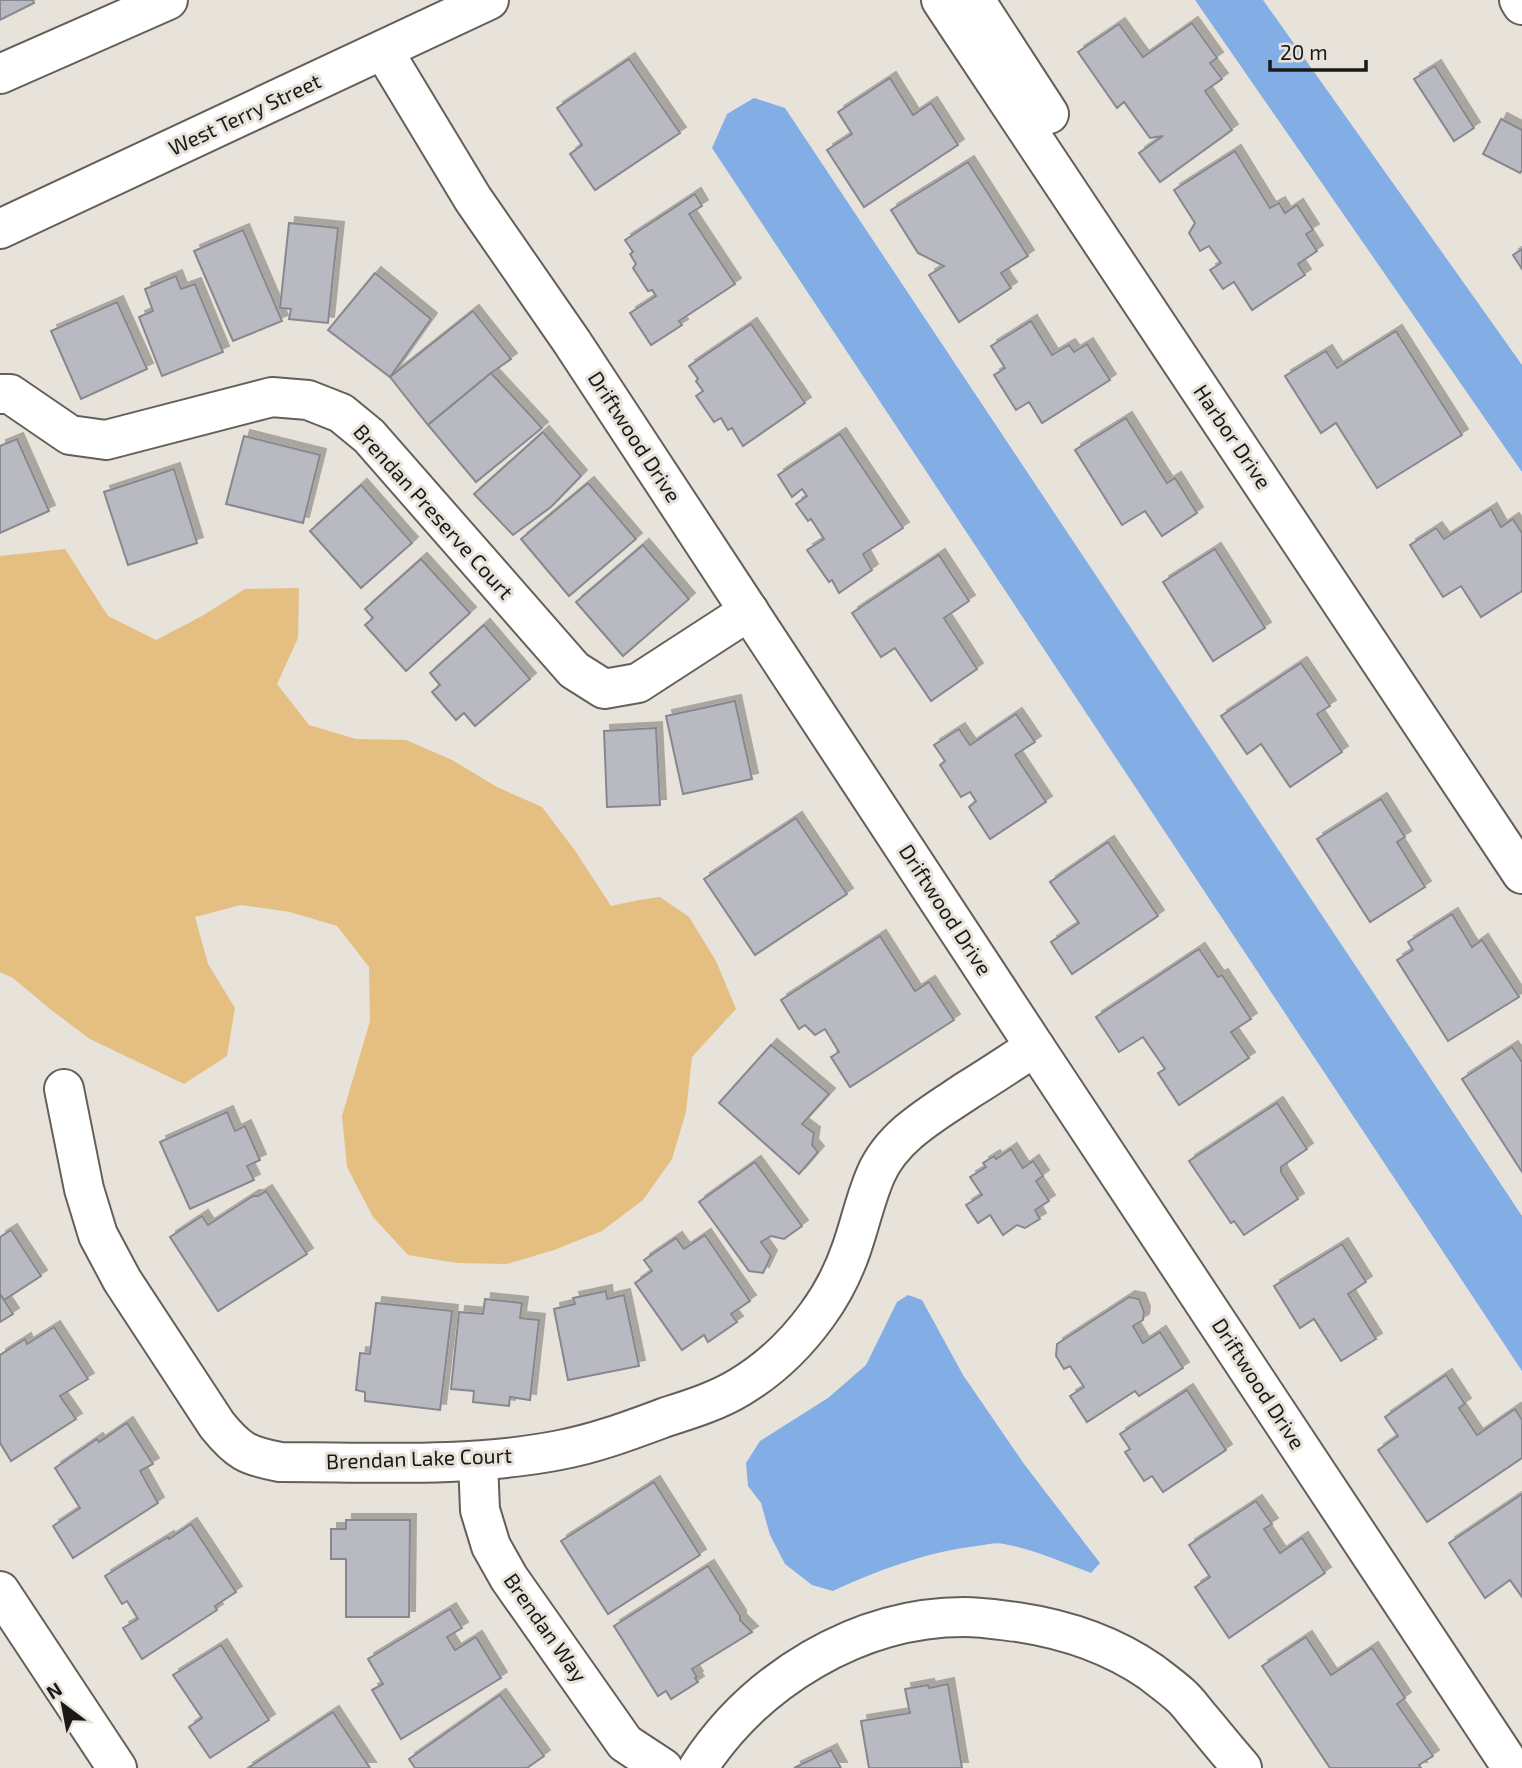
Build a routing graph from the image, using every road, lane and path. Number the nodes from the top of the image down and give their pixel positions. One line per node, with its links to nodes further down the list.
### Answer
1 (168, 0): 8 (street)
2 (489, 0): 7 (street, West Terry Street)
3 (942, 0): 13 (street, Harbor Drive)
4 (975, 0): 12 (street, Harbor Drive)
5 (1519, 0): 6 (street)
6 (1522, 5)
7 (383, 50): 9 (street, West Terry Street); 11 (street, Driftwood Drive)
8 (0, 74)
9 (0, 229)
10 (0, 394): 11 (street, Brendan Preserve Court)
11 (749, 611): 14 (street, Driftwood Drive)
12 (1522, 836)
13 (1522, 874)
14 (1035, 1047): 16 (street, Brendan Lake Court); 22 (street, Driftwood Drive)
15 (64, 1089): 16 (street, Brendan Lake Court)
16 (478, 1461): 19 (street, Brendan Way)
17 (0, 1591): 18 (street)
18 (117, 1768)
19 (663, 1768)
20 (698, 1768): 21 (street)
21 (1242, 1768)
22 (1512, 1768)

